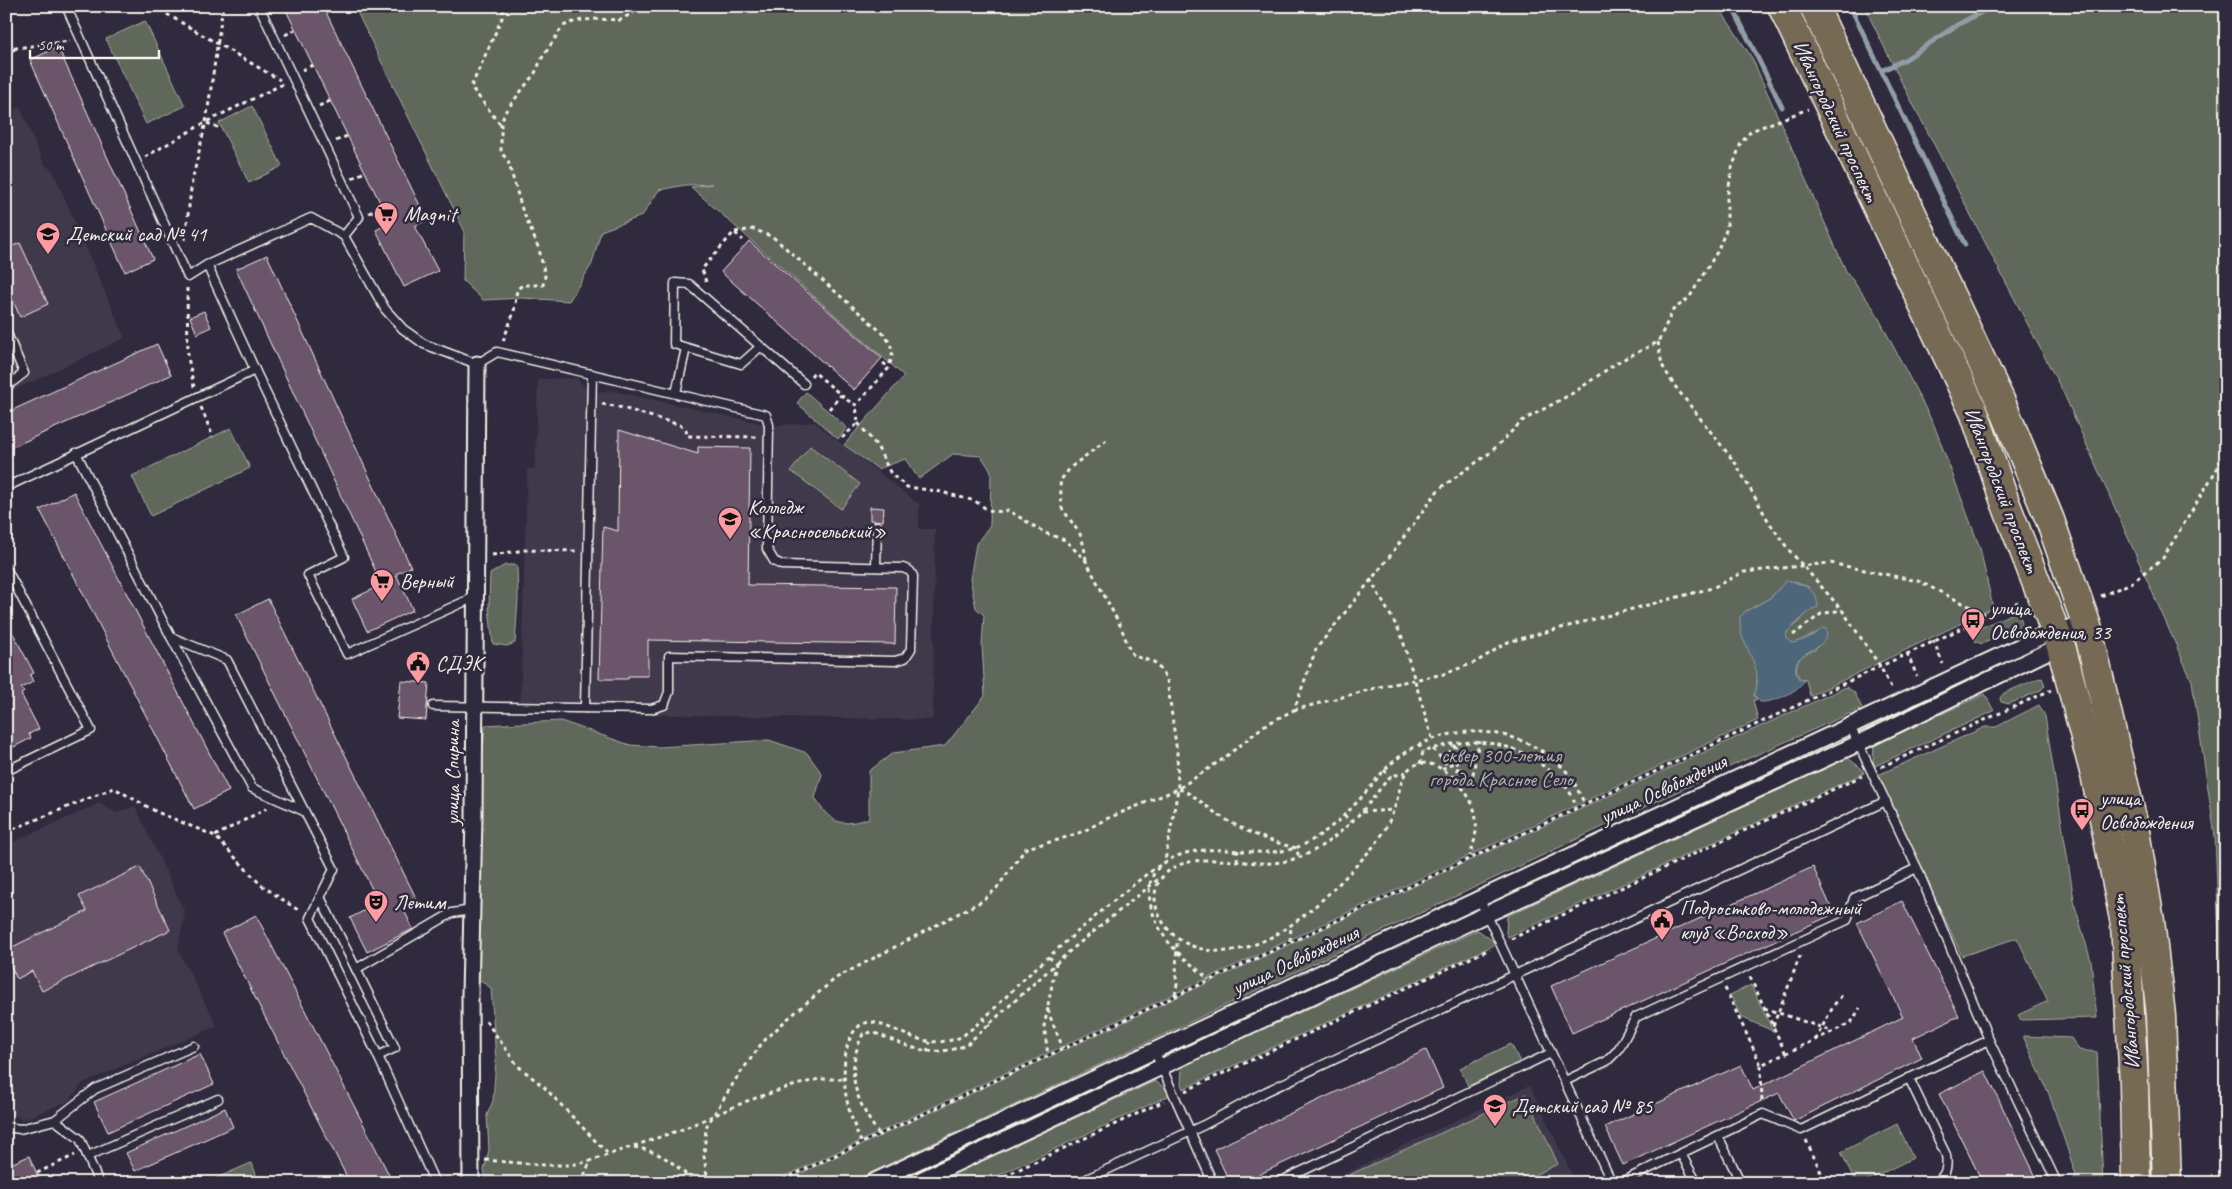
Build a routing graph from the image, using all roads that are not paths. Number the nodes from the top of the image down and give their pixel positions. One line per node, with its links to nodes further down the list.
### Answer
1 (66, 6): 6 (lane)
2 (260, 6): 5 (lane)
3 (1782, 6): 24 (highway, Ивангородский проспект)
4 (1814, 6): 22 (highway, Ивангородский проспект)
5 (344, 236): 6 (lane); 10 (lane)
6 (207, 265): 11 (lane)
7 (6, 331): 14 (lane)
8 (760, 347): 9 (lane); 9 (lane); 13 (lane)
9 (686, 348): 15 (lane)
10 (477, 364): 12 (lane); 21 (street, улица Спирина)
11 (255, 370): 16 (lane); 21 (lane)
12 (592, 374): 15 (lane); 27 (lane)
13 (804, 384)
14 (6, 387)
15 (676, 393): 20 (lane)
16 (76, 453): 17 (lane); 23 (lane)
17 (6, 487)
18 (877, 526): 20 (lane)
19 (6, 568): 30 (lane)
20 (876, 568): 27 (lane)
21 (475, 597): 26 (street, улица Спирина)
22 (2086, 626): 24 (street, улица Освобождения); 70 (highway, Ивангородский проспект)
23 (171, 637): 32 (lane); 32 (lane)
24 (2058, 638): 28 (street, улица Освобождения); 29 (street, улица Освобождения); 69 (highway, Ивангородский проспект)
25 (433, 706): 26 (lane)
26 (473, 706): 27 (lane); 36 (street, улица Спирина)
27 (585, 708)
28 (1850, 726): 29 (lane); 35 (street, улица Освобождения)
29 (1859, 743): 31 (lane); 37 (street, улица Освобождения)
30 (6, 771)
31 (1886, 801): 33 (lane); 39 (lane)
32 (304, 810): 34 (lane)
33 (1916, 868): 40 (lane); 47 (lane)
34 (320, 897): 38 (lane); 44 (lane)
35 (1479, 898): 37 (lane); 42 (street, улица Освобождения)
36 (472, 910): 38 (lane); 58 (street, улица Спирина)
37 (1487, 914): 39 (lane); 45 (street, улица Освобождения)
38 (356, 969): 44 (lane)
39 (1515, 975): 43 (lane); 51 (lane)
40 (1989, 1040): 46 (lane); 68 (lane)
41 (194, 1046): 49 (lane)
42 (1154, 1050): 45 (lane); 59 (street, улица Освобождения)
43 (1551, 1053): 47 (lane); 63 (lane)
44 (378, 1056): 57 (lane)
45 (1162, 1066): 51 (lane); 60 (street, улица Освобождения)
46 (1909, 1078): 52 (lane); 67 (lane)
47 (1565, 1081): 64 (lane)
48 (218, 1099): 53 (lane)
49 (55, 1120): 50 (lane); 53 (lane)
50 (6, 1127)
51 (1191, 1130): 61 (lane); 62 (lane)
52 (1718, 1136): 54 (lane); 55 (lane)
53 (86, 1153): 56 (lane)
54 (1681, 1154): 65 (lane); 66 (lane)
55 (1738, 1177)
56 (99, 1183)
57 (435, 1183)
58 (471, 1183)
59 (871, 1183)
60 (914, 1183)
61 (1078, 1183)
62 (1213, 1183)
63 (1276, 1183)
64 (1612, 1183)
65 (1619, 1183)
66 (1697, 1183)
67 (1936, 1183)
68 (2057, 1183)
69 (2136, 1183)
70 (2167, 1183)

